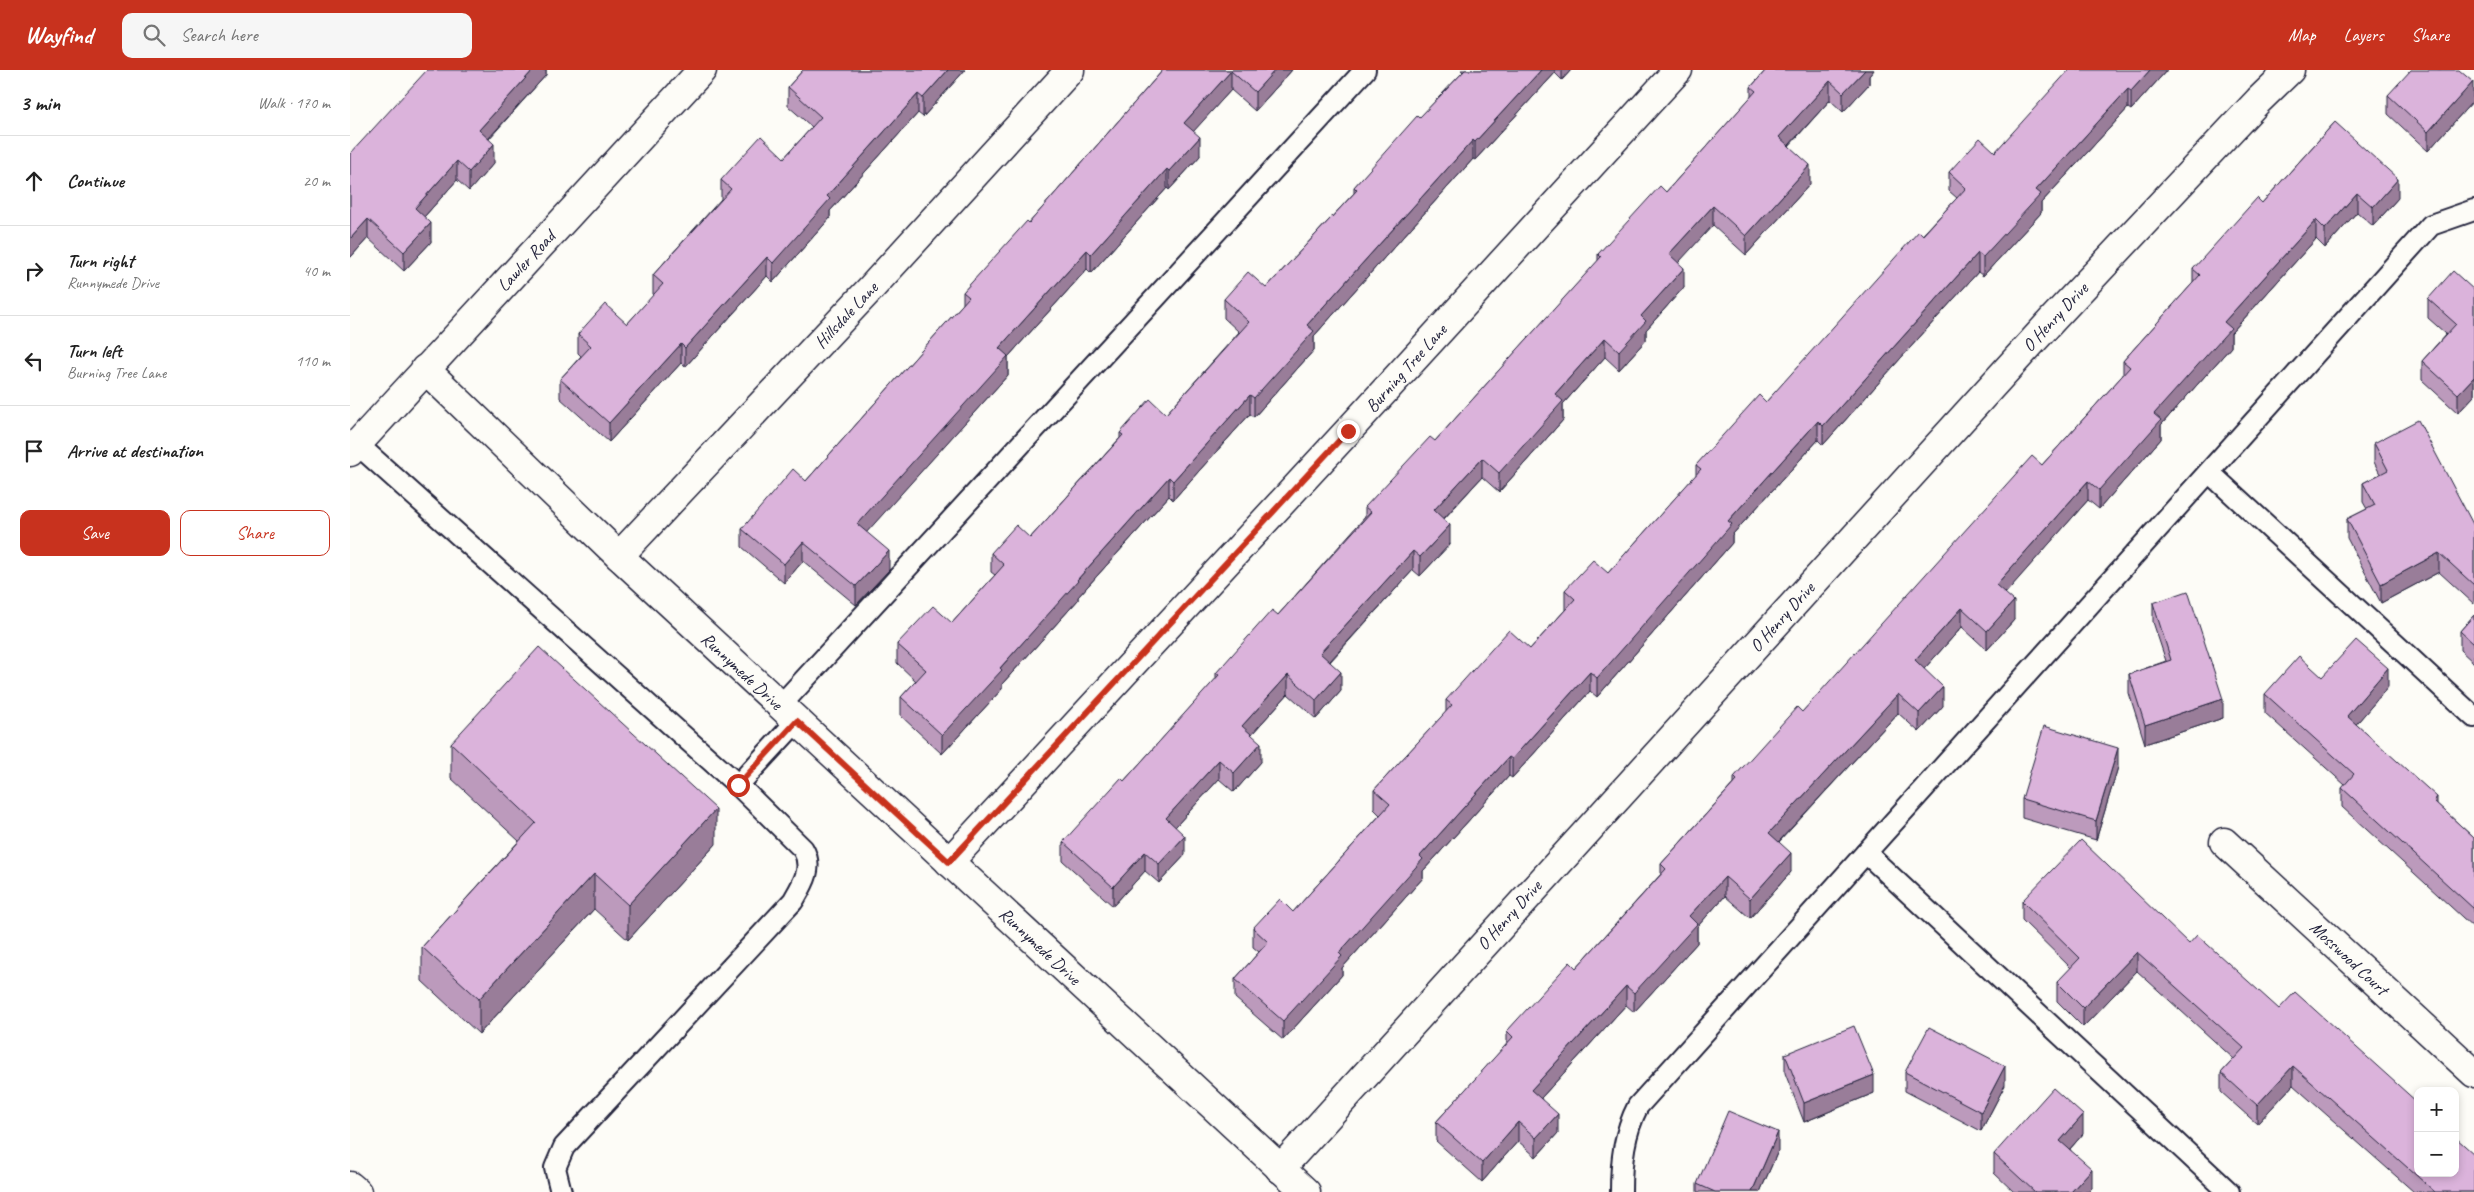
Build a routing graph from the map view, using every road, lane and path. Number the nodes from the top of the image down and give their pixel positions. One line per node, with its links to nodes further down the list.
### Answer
1 (702, 70): 7 (street, Lawler Road)
2 (1070, 70): 10 (street, Hillsdale Lane)
3 (1365, 70): 11 (lane)
4 (1678, 70): 16 (street, Burning Tree Lane)
5 (2290, 70): 18 (street, O Henry Drive)
6 (2474, 210): 9 (lane)
7 (425, 369): 8 (street, Lawler Road); 10 (street, Runnymede Drive)
8 (354, 448): 13 (lane)
9 (2210, 473): 12 (lane); 15 (lane)
10 (619, 556): 11 (street, Runnymede Drive)
11 (789, 714): 13 (lane); 16 (street, Runnymede Drive)
12 (2474, 717)
13 (738, 785): 21 (lane)
14 (2224, 842): 17 (street, Mosswood Court)
15 (1866, 853): 23 (lane); 24 (lane)
16 (949, 862): 18 (street, Runnymede Drive)
17 (2474, 1073)
18 (1280, 1169): 22 (street, Runnymede Drive)
19 (350, 1186): 20 (street)
20 (357, 1192)
21 (560, 1192)
22 (1306, 1192)
23 (1621, 1192)
24 (2229, 1192)

